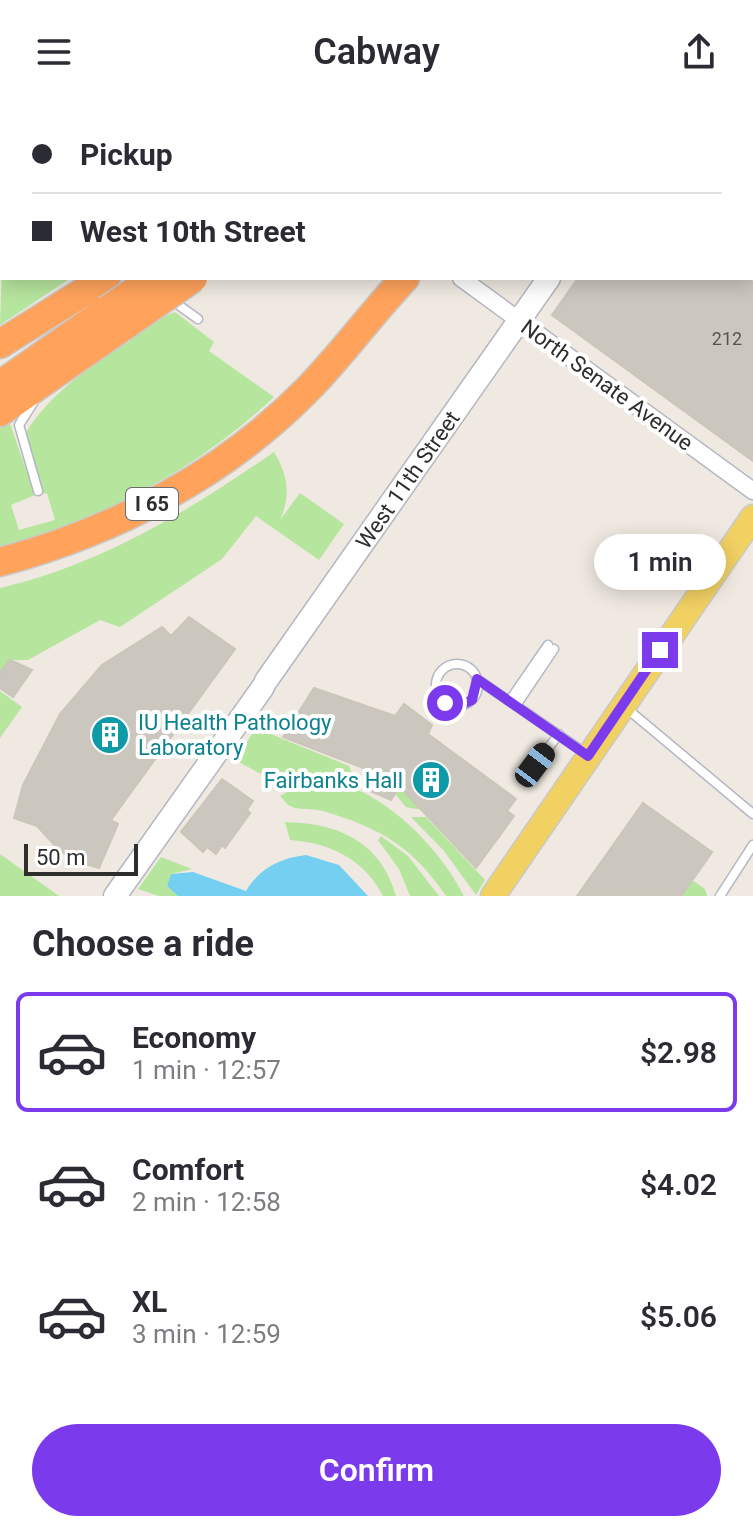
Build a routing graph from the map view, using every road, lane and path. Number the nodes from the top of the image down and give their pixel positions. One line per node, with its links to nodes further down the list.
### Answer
1 (143, 280): 9 (lane)
2 (152, 280): 8 (highway, bridge)
3 (189, 280): 8 (highway, bridge)
4 (464, 280): 10 (street, North Senate Avenue)
5 (548, 280): 10 (main road, West 11th Street)
6 (95, 285): 11 (highway)
7 (396, 286): 18 (highway, I 65)
8 (117, 317): 12 (highway); 13 (highway)
9 (198, 319)
10 (519, 322): 16 (street, North Senate Avenue); 28 (main road, West 11th Street)
11 (0, 344)
12 (95, 345): 14 (highway); 15 (lane)
13 (0, 385)
14 (0, 412)
15 (38, 491)
16 (753, 491)
17 (753, 517): 22 (main road)
18 (0, 562)
19 (551, 647): 21 (lane)
20 (477, 679): 20 (lane); 21 (lane)
21 (514, 702): 23 (lane)
22 (622, 705): 24 (main road); 26 (lane)
23 (559, 734): 24 (lane); 25 (lane)
24 (588, 756): 29 (main road)
25 (535, 765)
26 (753, 814)
27 (753, 845): 30 (lane)
28 (115, 896)
29 (493, 896)
30 (720, 896)

